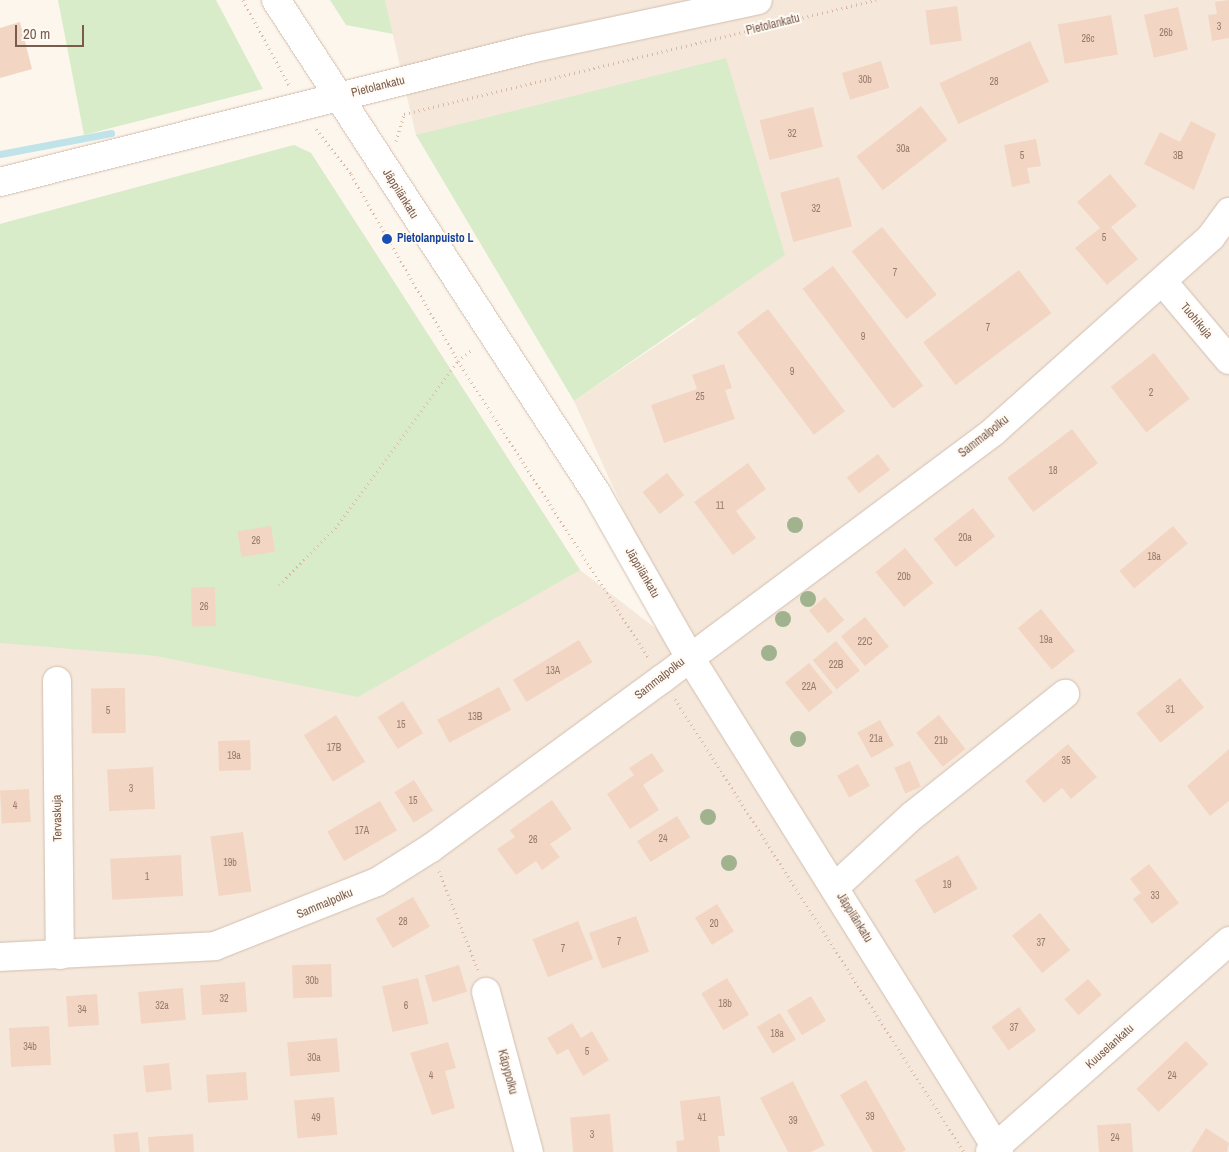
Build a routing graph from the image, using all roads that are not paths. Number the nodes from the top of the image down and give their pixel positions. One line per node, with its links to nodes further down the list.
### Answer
1 (276, 0): 3 (street, Jäppilänkatu)
2 (758, 0): 3 (street, Pietolankatu)
3 (338, 96): 4 (street, Pietolankatu); 8 (street, Jäppilänkatu)
4 (0, 182)
5 (1229, 212): 6 (street, Sammalpolku)
6 (1163, 282): 7 (street, Tuohikuja); 8 (street, Sammalpolku)
7 (1229, 360)
8 (689, 656): 11 (street, Jäppilänkatu); 13 (street, Sammalpolku)
9 (57, 681): 13 (street, Tervaskuja)
10 (1065, 694): 11 (street)
11 (835, 887): 16 (street, Jäppilänkatu)
12 (1229, 941): 16 (street, Kuuselankatu)
13 (60, 955): 14 (street, Sammalpolku)
14 (0, 957)
15 (486, 992): 17 (street, Käpypolku)
16 (995, 1150)
17 (528, 1152)

